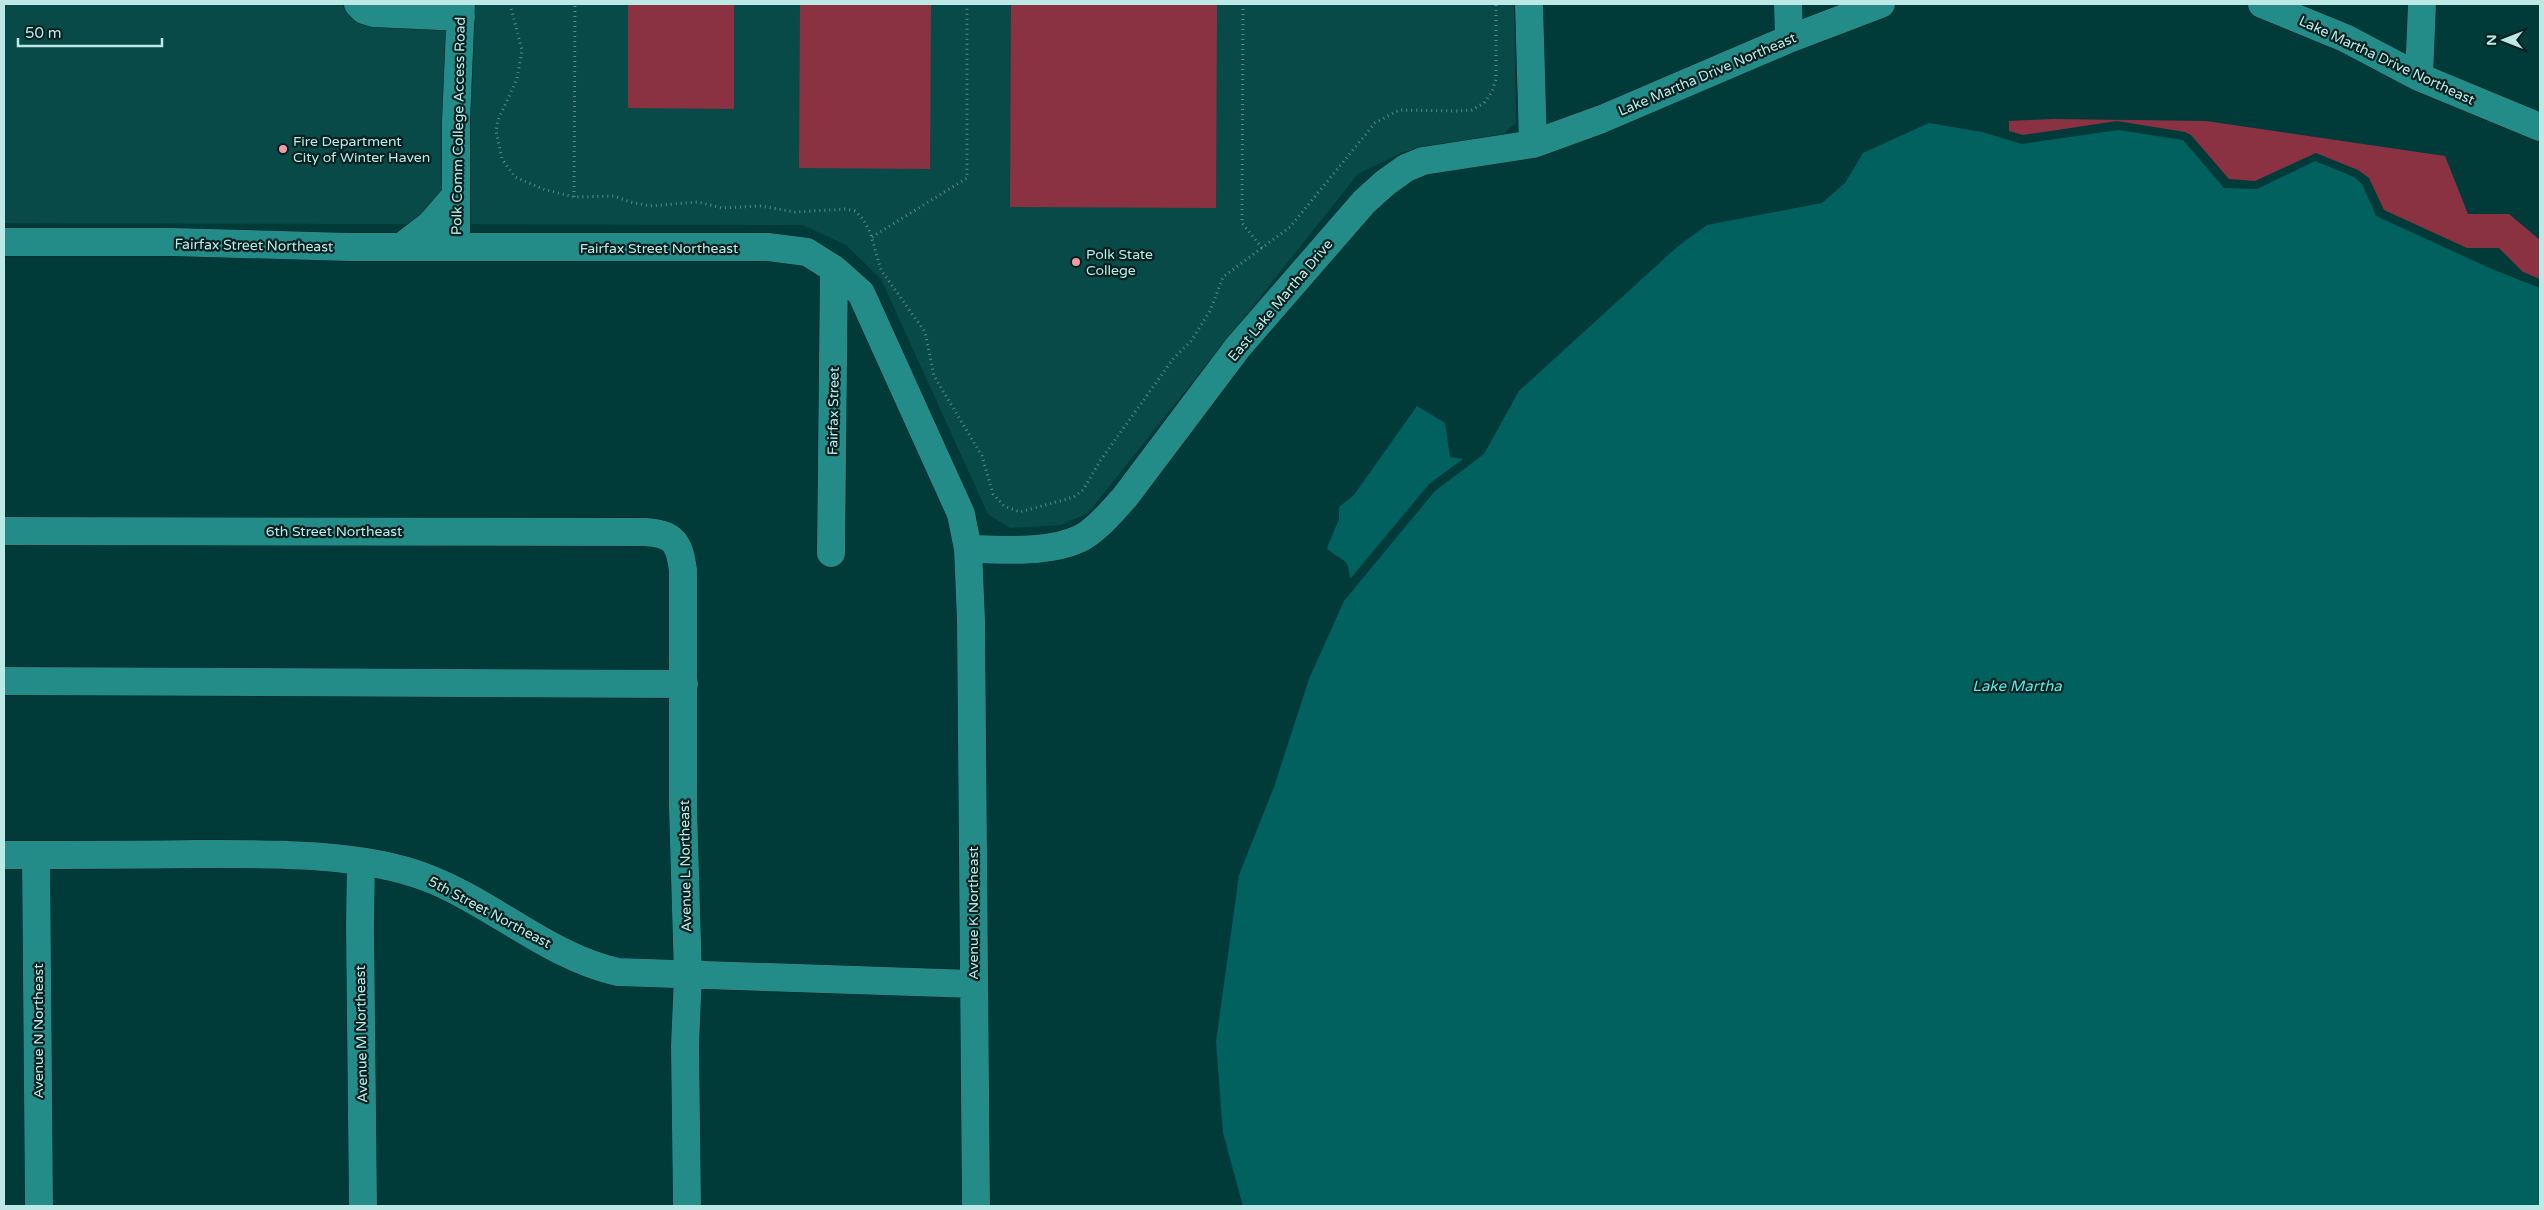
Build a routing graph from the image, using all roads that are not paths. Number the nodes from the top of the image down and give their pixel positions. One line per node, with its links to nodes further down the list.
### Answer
1 (358, 4): 7 (street)
2 (1529, 4): 11 (street)
3 (1788, 4): 8 (street)
4 (1881, 4): 8 (street, Lake Martha Drive Northeast)
5 (2262, 4): 9 (street, Lake Martha Drive Northeast)
6 (2422, 4): 9 (street)
7 (461, 10): 12 (street, Polk Comm College Access Road)
8 (1789, 39): 11 (street, Lake Martha Drive Northeast)
9 (2419, 77): 10 (street, Lake Martha Drive Northeast)
10 (2540, 127)
11 (1533, 144): 19 (street, East Lake Martha Drive)
12 (456, 195): 14 (street); 15 (street, Polk Comm College Access Road)
13 (4, 242): 14 (street, Fairfax Street Northeast)
14 (402, 247): 15 (street, Fairfax Street Northeast)
15 (456, 247): 16 (street, Fairfax Street Northeast)
16 (834, 269): 19 (street, Fairfax Street Northeast); 20 (street, Fairfax Street)
17 (4, 531): 18 (street, 6th Street Northeast)
18 (663, 533): 23 (street, Avenue L Northeast)
19 (968, 549): 21 (street, Fairfax Street Northeast)
20 (832, 553)
21 (971, 620): 28 (street, Avenue K Northeast)
22 (4, 681): 23 (street)
23 (684, 684): 27 (street, Avenue L Northeast)
24 (4, 855): 25 (street, 5th Street Northeast)
25 (36, 855): 26 (street, 5th Street Northeast); 29 (street, Avenue N Northeast)
26 (361, 862): 27 (street, 5th Street Northeast); 30 (street, Avenue M Northeast)
27 (688, 976): 28 (street, 5th Street Northeast); 31 (street, Avenue L Northeast)
28 (973, 984): 32 (street, Avenue K Northeast)
29 (39, 1206)
30 (363, 1206)
31 (687, 1206)
32 (976, 1206)

